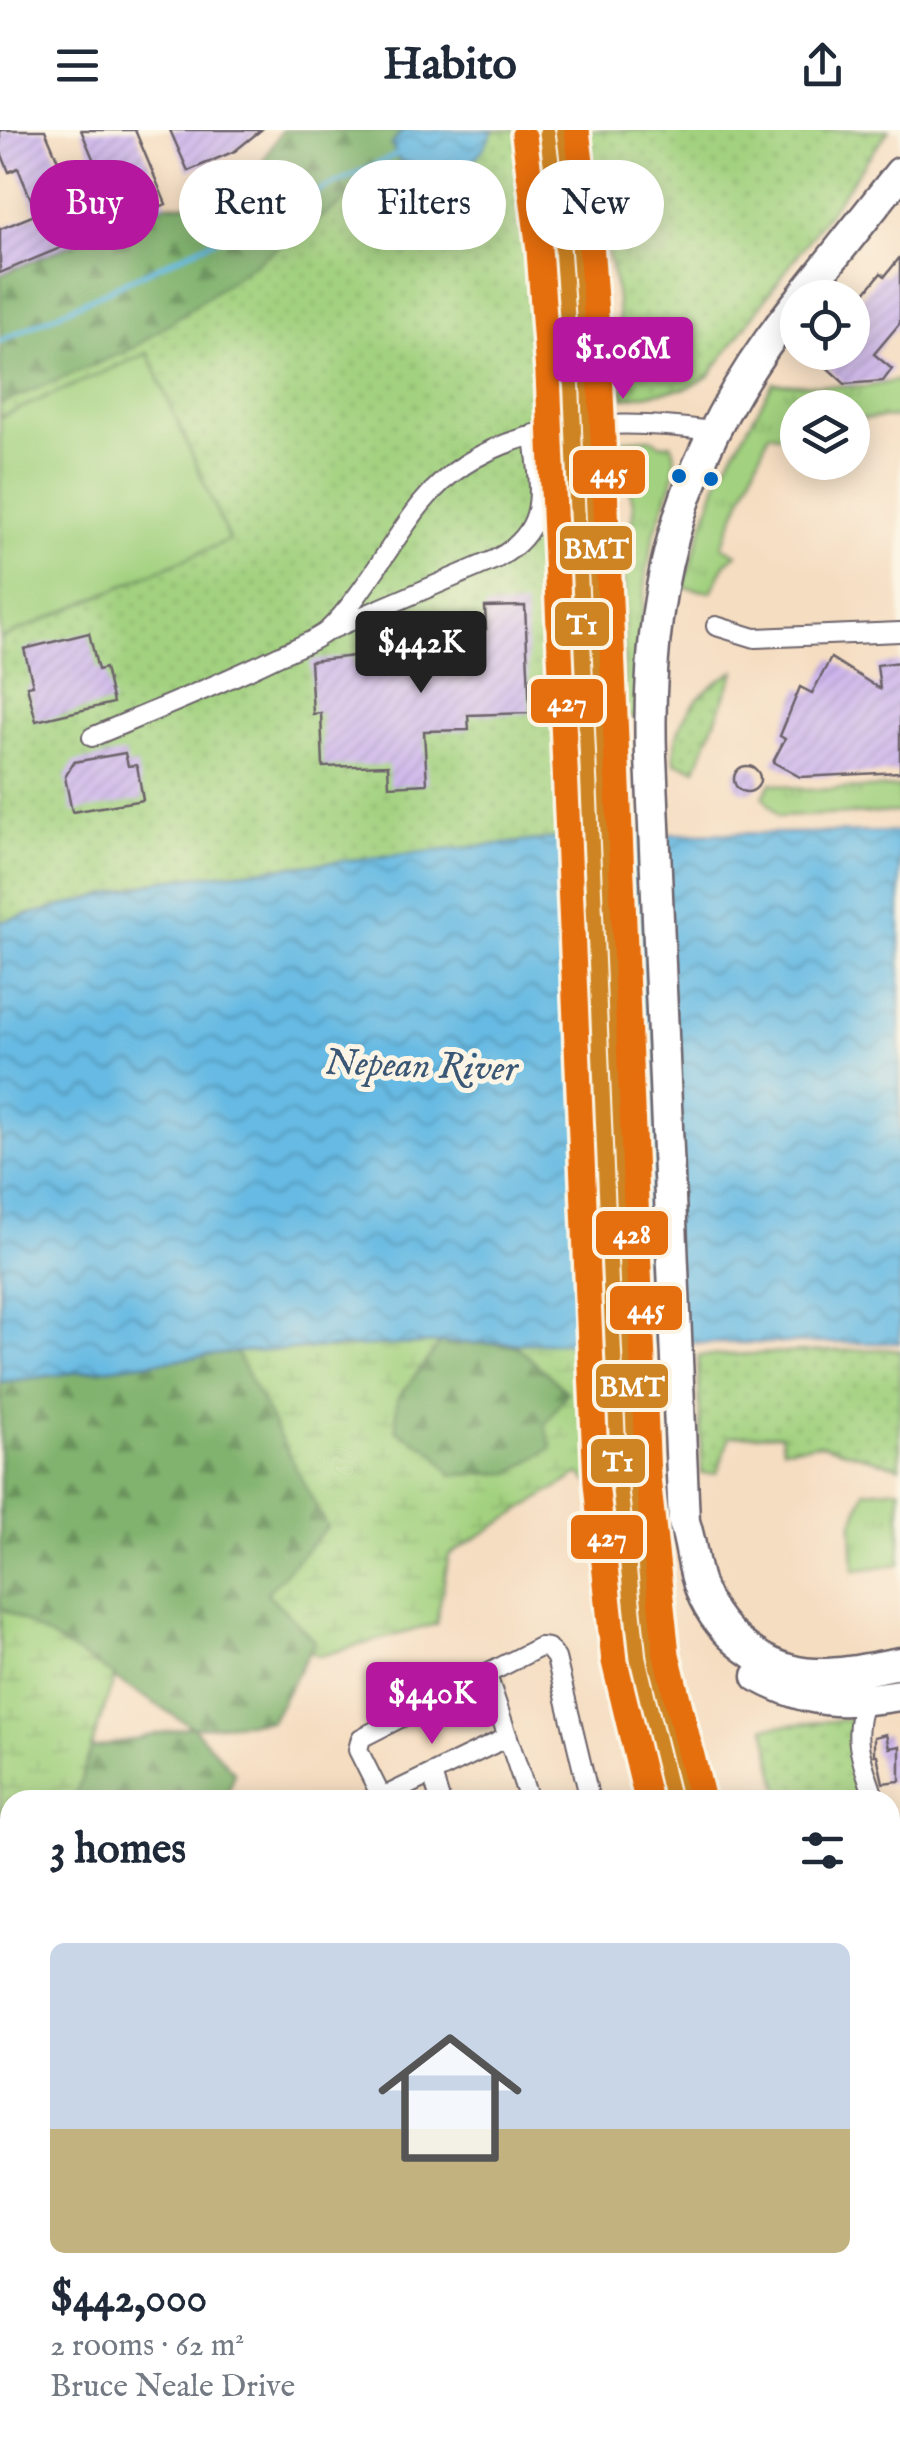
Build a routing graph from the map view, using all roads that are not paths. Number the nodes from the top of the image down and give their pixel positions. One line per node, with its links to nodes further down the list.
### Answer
1 (900, 174): 2 (highway)
2 (815, 280)
3 (780, 326): 4 (highway)
4 (712, 430): 5 (street); 10 (highway)
5 (534, 434): 7 (street); 7 (street)
6 (716, 626): 8 (street)
7 (326, 632): 9 (street)
8 (900, 632)
9 (92, 737)
10 (684, 1522): 11 (highway); 14 (highway)
11 (900, 1664)
12 (487, 1674): 15 (street); 17 (street); 21 (street)
13 (900, 1695): 14 (highway)
14 (866, 1700): 22 (street)
15 (508, 1736): 16 (street); 20 (street)
16 (432, 1774): 18 (street); 19 (street)
17 (376, 1790)
18 (399, 1790)
19 (437, 1790)
20 (525, 1790)
21 (588, 1790)
22 (872, 1790)

